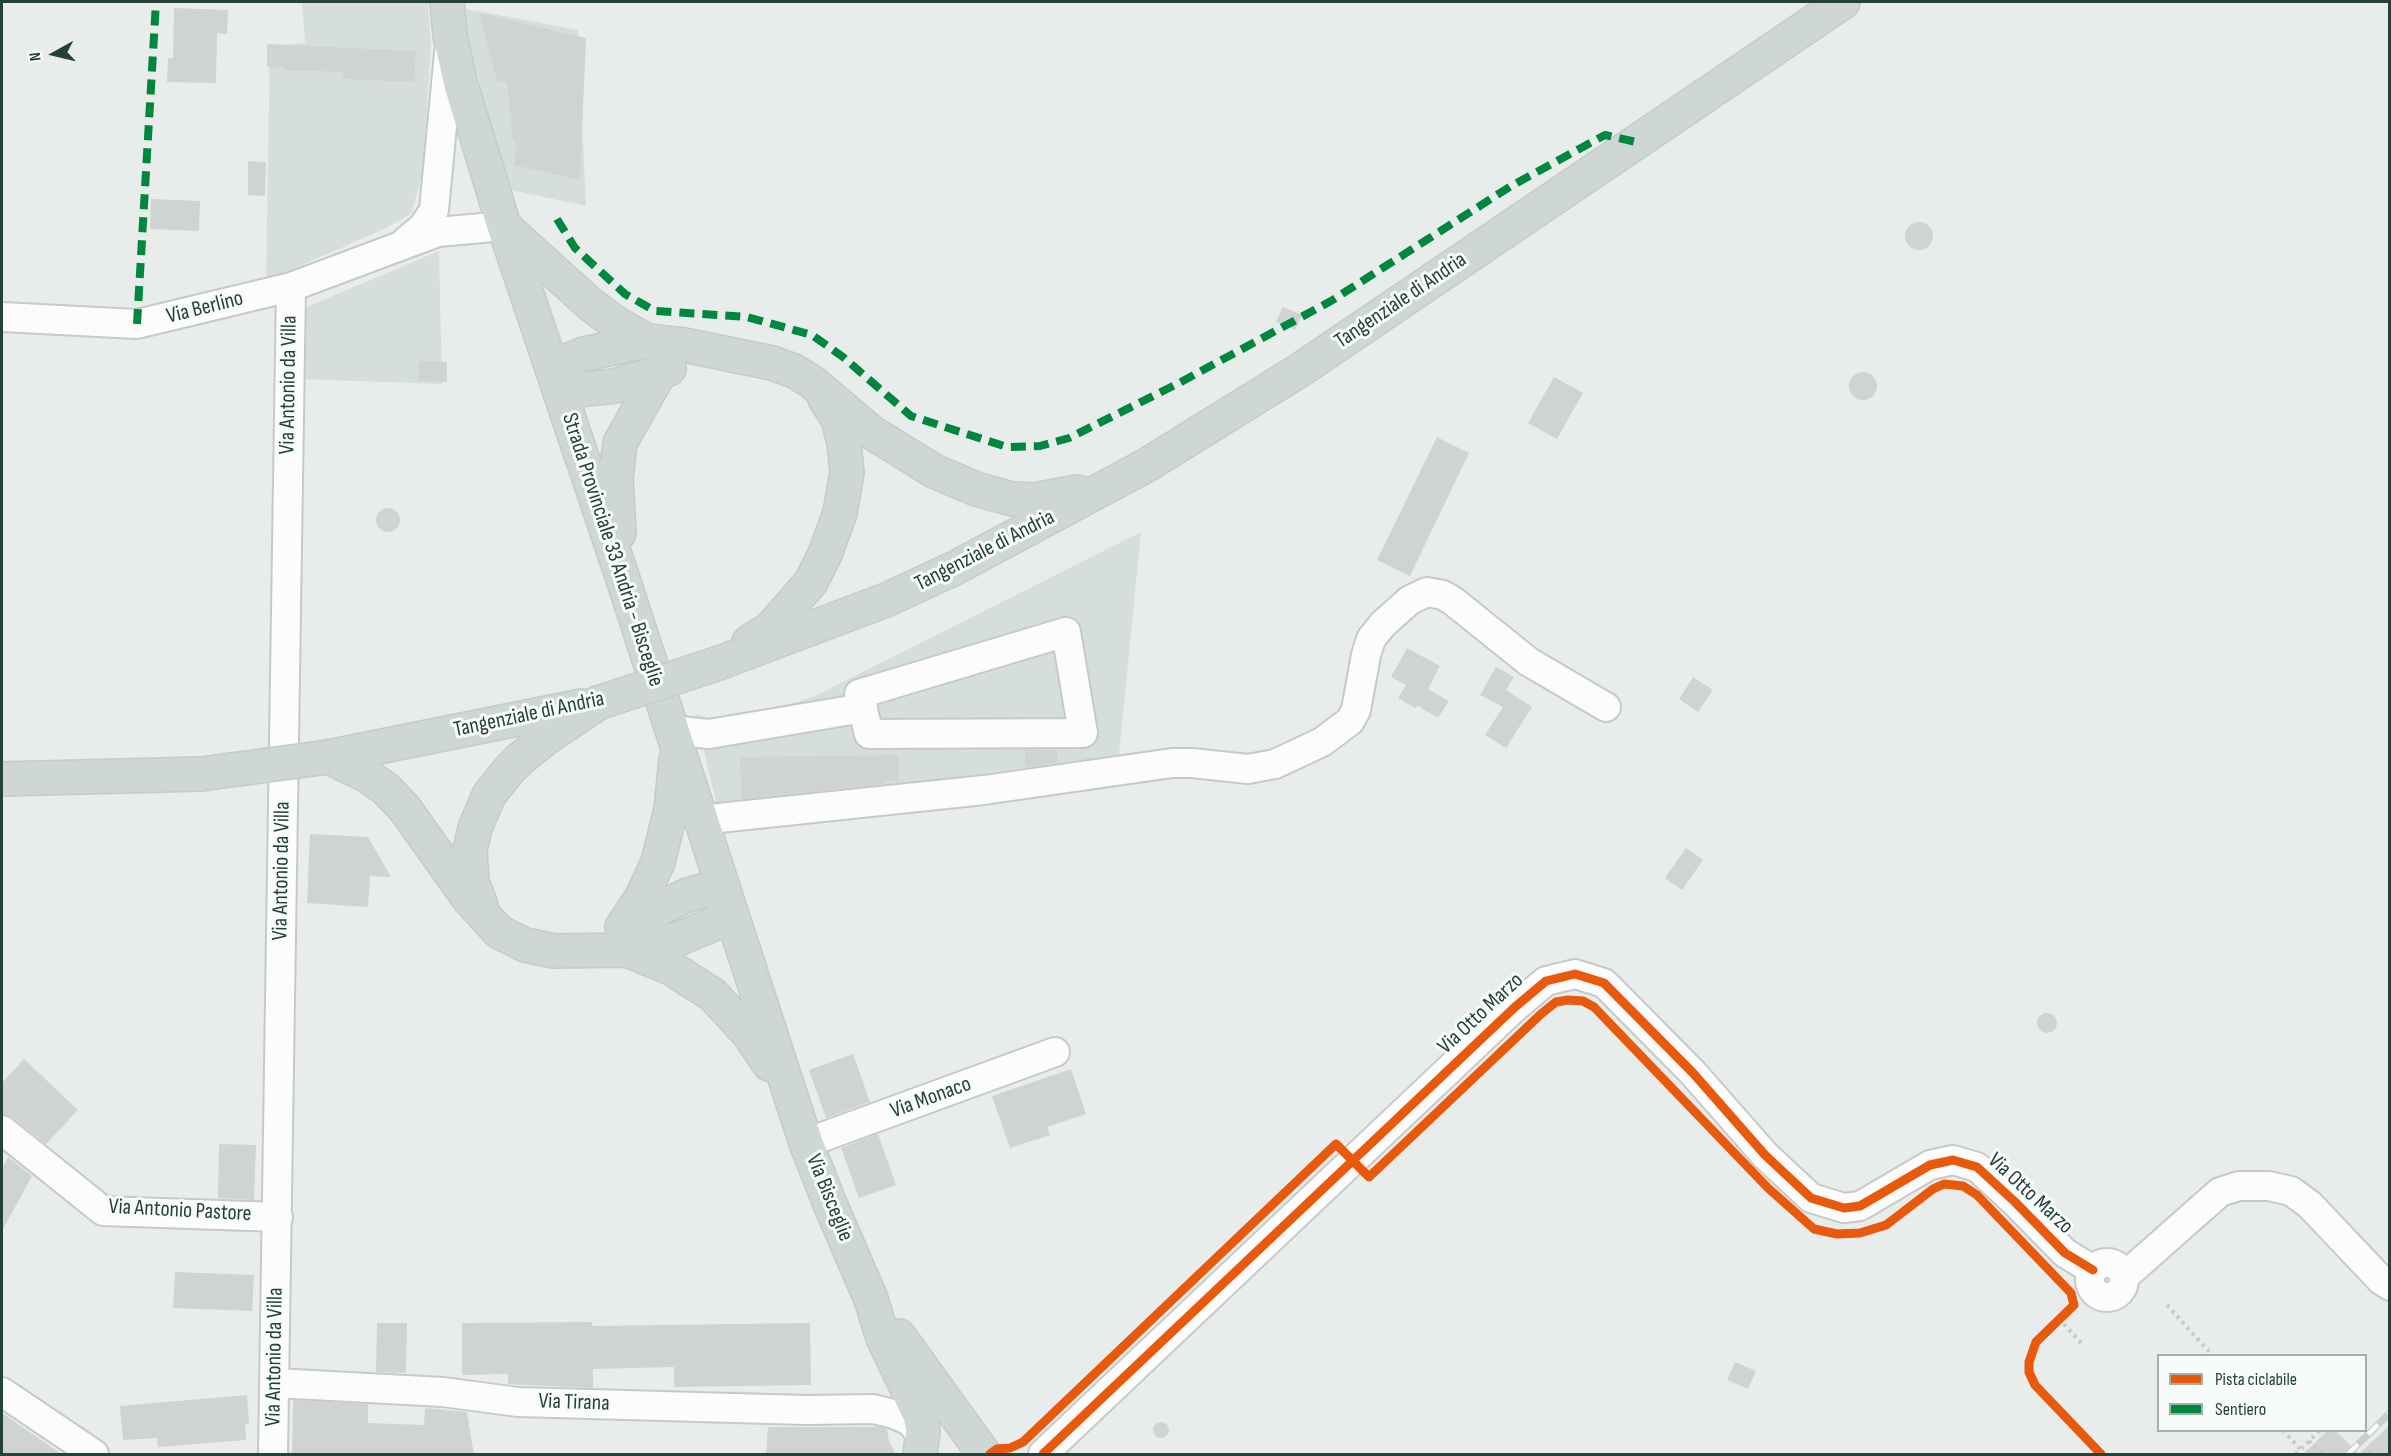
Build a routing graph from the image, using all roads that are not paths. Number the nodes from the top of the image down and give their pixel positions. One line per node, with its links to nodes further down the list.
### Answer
1 (447, 2): 3 (main road, Strada Provinciale 33 Andria - Bisceglie)
2 (1843, 2): 13 (main road, Tangenziale di Andria)
3 (450, 36): 4 (main road, Strada Provinciale 33 Andria - Bisceglie); 5 (street, Via Berlino)
4 (504, 226): 5 (street, Via Berlino); 8 (main road); 11 (main road, Strada Provinciale 33 Andria - Bisceglie)
5 (401, 245): 6 (street, Via Berlino)
6 (291, 287): 7 (street, Via Berlino); 30 (street, Via Antonio da Villa)
7 (2, 317)
8 (647, 341): 9 (main road); 11 (main road)
9 (723, 354): 10 (main road); 12 (main road)
10 (660, 372): 11 (main road); 14 (main road)
11 (556, 379): 14 (main road, Strada Provinciale 33 Andria - Bisceglie)
12 (819, 390): 13 (main road); 15 (main road)
13 (1147, 465): 15 (main road, Tangenziale di Andria)
14 (622, 576): 19 (main road, Strada Provinciale 33 Andria - Bisceglie)
15 (719, 663): 16 (main road, Tangenziale di Andria, bridge)
16 (598, 703): 20 (main road, Tangenziale di Andria); 24 (main road)
17 (1606, 707): 22 (street)
18 (863, 708): 18 (street); 19 (street)
19 (674, 740): 22 (main road, Strada Provinciale 33 Andria - Bisceglie); 25 (main road)
20 (328, 757): 21 (main road, Tangenziale di Andria, bridge); 24 (main road)
21 (2, 780)
22 (700, 820): 23 (main road, Strada Provinciale 33 Andria - Bisceglie)
23 (727, 904): 25 (main road); 27 (main road, Strada Provinciale 33 Andria - Bisceglie)
24 (488, 920): 25 (main road)
25 (624, 938): 27 (main road)
26 (1055, 1052): 29 (street, Via Monaco)
27 (790, 1096): 29 (main road, Via Bisceglie)
28 (2, 1130): 30 (street, Via Antonio Pastore)
29 (806, 1143): 32 (main road, Via Bisceglie)
30 (278, 1217): 34 (street, Via Antonio da Villa)
31 (2390, 1286): 41 (street, Via Otto Marzo)
32 (871, 1299): 33 (main road, Via Bisceglie); 40 (main road, Via Bisceglie)
33 (883, 1338): 36 (street); 37 (main road, Via Bisceglie)
34 (275, 1383): 36 (street, Via Tirana); 39 (street, Via Antonio da Villa)
35 (2, 1392): 38 (street)
36 (873, 1409): 37 (street, Via Tirana)
37 (925, 1451): 40 (main road)
38 (94, 1455)
39 (273, 1455)
40 (983, 1455)
41 (1043, 1455)

